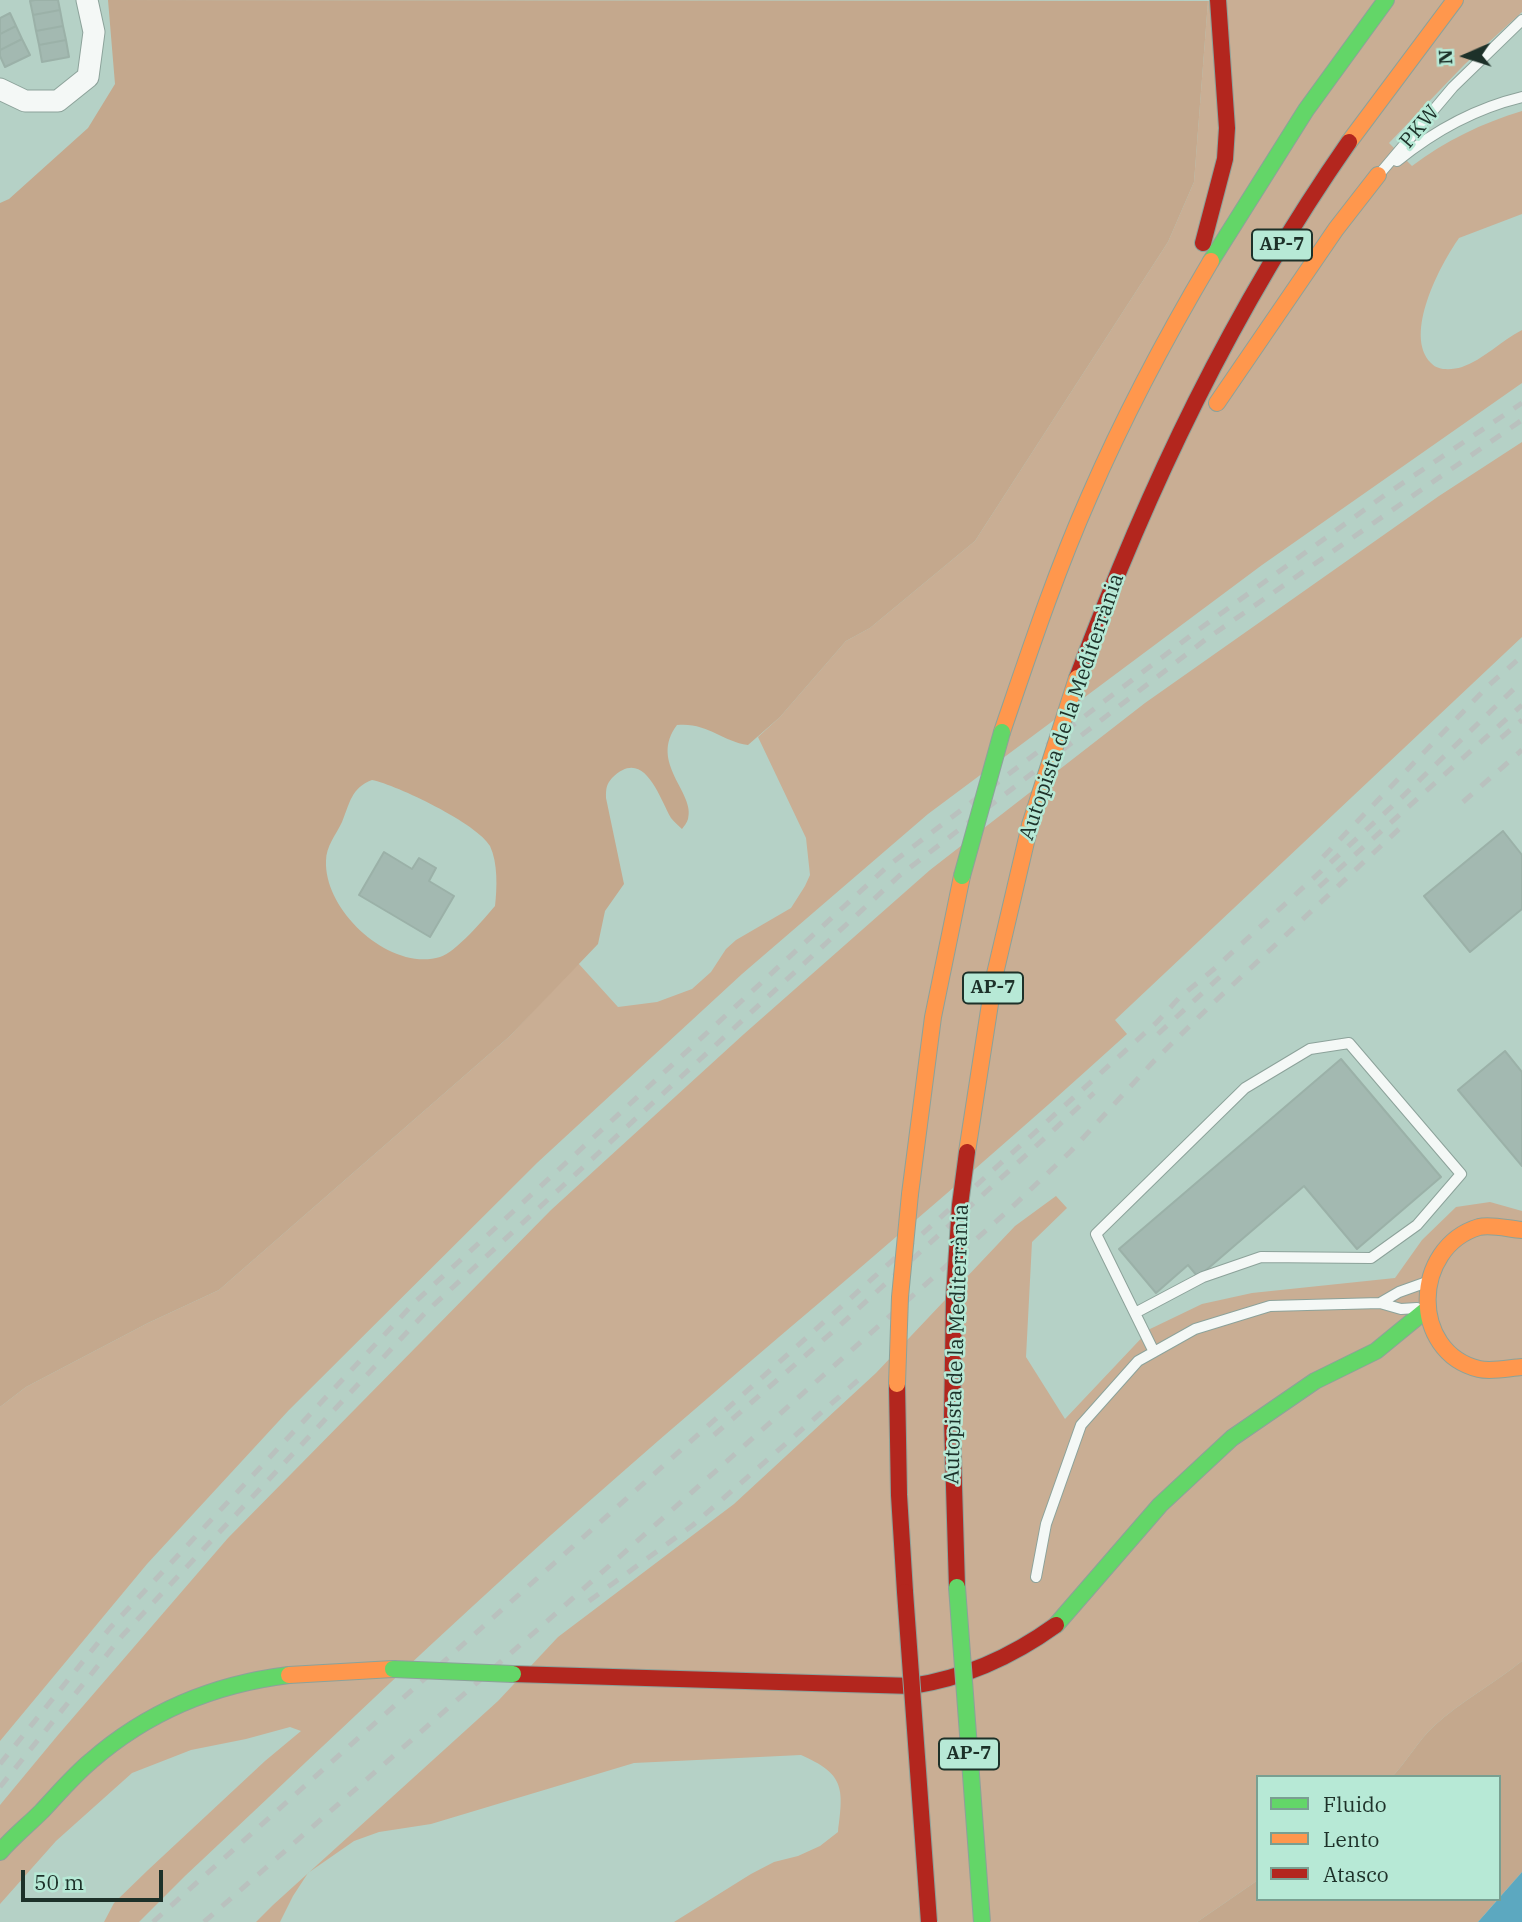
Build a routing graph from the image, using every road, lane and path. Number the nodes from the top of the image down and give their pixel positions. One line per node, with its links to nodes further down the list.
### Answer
1 (87, 0): 6 (street)
2 (1218, 0): 9 (main road)
3 (1386, 0): 9 (main road, AP-7)
4 (1455, 0): 10 (main road, Autopista de la Mediterrània / AP-7)
5 (1522, 20): 8 (lane, PKW)
6 (0, 89)
7 (1522, 97): 8 (lane)
8 (1378, 175): 10 (main road)
9 (1190, 296): 22 (main road, AP-7, bridge)
10 (1142, 511): 23 (main road, Autopista de la Mediterrània / AP-7, bridge)
11 (1522, 1230): 12 (main road)
12 (1427, 1282): 13 (lane); 14 (main road)
13 (1380, 1303): 14 (lane); 18 (lane)
14 (1426, 1309): 17 (main road); 19 (main road)
15 (1135, 1314): 15 (lane); 18 (lane)
16 (1403, 1349): 17 (main road)
17 (1376, 1351): 21 (main road, bridge)
18 (1154, 1352): 20 (lane)
19 (1522, 1367)
20 (1036, 1577)
21 (3, 1859)
22 (929, 1922)
23 (982, 1922)

